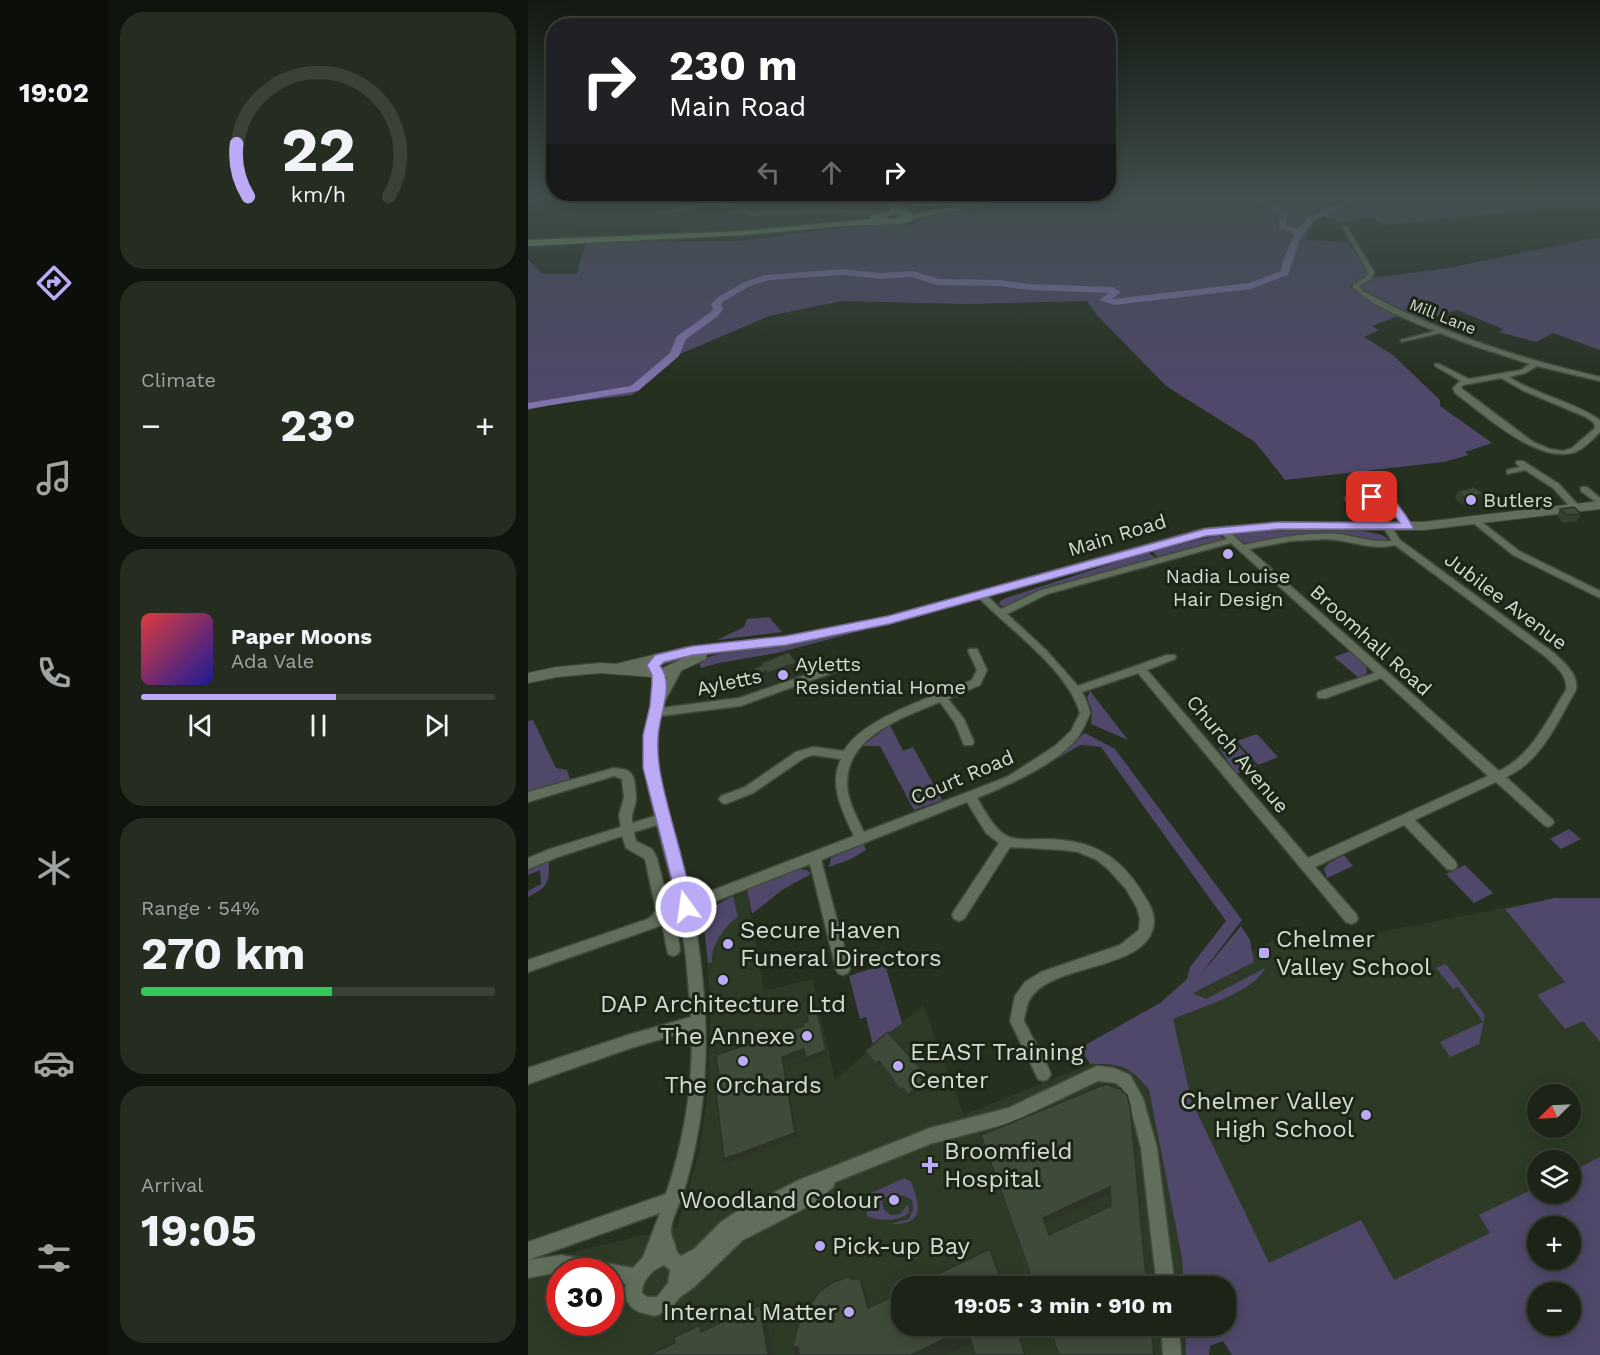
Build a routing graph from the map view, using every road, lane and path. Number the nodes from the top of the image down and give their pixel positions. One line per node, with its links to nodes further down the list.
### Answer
1 (1363, 258): 2 (street, Mill Lane)
2 (1442, 331): 3 (street); 4 (street, Mill Lane)
3 (1403, 341)
4 (1536, 363): 6 (street); 7 (street, Mill Lane)
5 (1437, 365): 8 (street)
6 (1503, 376): 8 (street); 8 (street)
7 (1600, 379)
8 (1467, 381)
9 (1510, 472): 13 (street)
10 (1584, 489): 12 (street)
11 (1349, 498): 16 (street)
12 (1600, 503): 13 (main road, Main Road)
13 (1576, 508): 14 (main road, Main Road)
14 (1475, 520): 16 (main road, Main Road); 20 (street)
15 (1387, 527): 16 (main road, Main Road); 17 (main road, Main Road); 18 (street, Jubilee Avenue)
16 (1408, 527)
17 (1227, 535): 19 (street, Broomhall Road); 21 (main road, Main Road); 22 (street, Main Road)
18 (1397, 542): 19 (street); 38 (street, Jubilee Avenue)
19 (1242, 549): 30 (street, Broomhall Road)
20 (1600, 595)
21 (982, 596): 22 (street, Court Road); 25 (main road, Main Road)
22 (1000, 614): 32 (street, Court Road)
23 (973, 651): 34 (street)
24 (1172, 657): 28 (street)
25 (674, 662): 27 (main road, Main Road); 29 (main road, Main Road); 35 (street)
26 (842, 666): 35 (street, Ayletts)
27 (620, 668): 29 (main road, Main Road); 31 (main road, Main Road)
28 (1140, 669): 32 (street); 50 (street, Church Avenue)
29 (657, 672): 35 (street)
30 (1382, 674): 33 (street); 38 (street, Broomhall Road)
31 (528, 678)
32 (1077, 690): 40 (street, Court Road)
33 (1322, 695)
34 (942, 698): 36 (street); 37 (street)
35 (656, 710): 42 (street)
36 (968, 742)
37 (847, 756): 41 (street); 46 (street)
38 (1497, 777): 43 (street); 44 (street)
39 (528, 797): 45 (street)
40 (970, 797): 46 (street, Court Road); 47 (street)
41 (725, 799)
42 (663, 818): 45 (street); 52 (street)
43 (1406, 819): 50 (street); 51 (street)
44 (1548, 822)
45 (627, 830): 49 (street); 54 (street)
46 (861, 838): 48 (street, Court Road)
47 (1007, 841): 53 (street); 60 (street)
48 (814, 857): 52 (street, Court Road); 58 (street)
49 (528, 864)
50 (1306, 865): 55 (street, Church Avenue)
51 (1451, 865)
52 (686, 907): 59 (street)
53 (959, 915)
54 (661, 916): 56 (street); 57 (street)
55 (1351, 918)
56 (673, 950)
57 (528, 966)
58 (843, 969)
59 (697, 1022): 61 (street); 63 (street)
60 (1043, 1074)
61 (528, 1076)
62 (832, 1177): 67 (street); 71 (street); 73 (street)
63 (671, 1201): 64 (street); 65 (street)
64 (662, 1230): 66 (street); 67 (street)
65 (528, 1251)
66 (650, 1261): 67 (street); 72 (street)
67 (675, 1262): 73 (street)
68 (546, 1266): 69 (street)
69 (528, 1269)
70 (624, 1275): 72 (street)
71 (1166, 1276)
72 (636, 1277): 73 (street)
73 (675, 1290)
74 (1171, 1336): 75 (street)
75 (1172, 1355)

